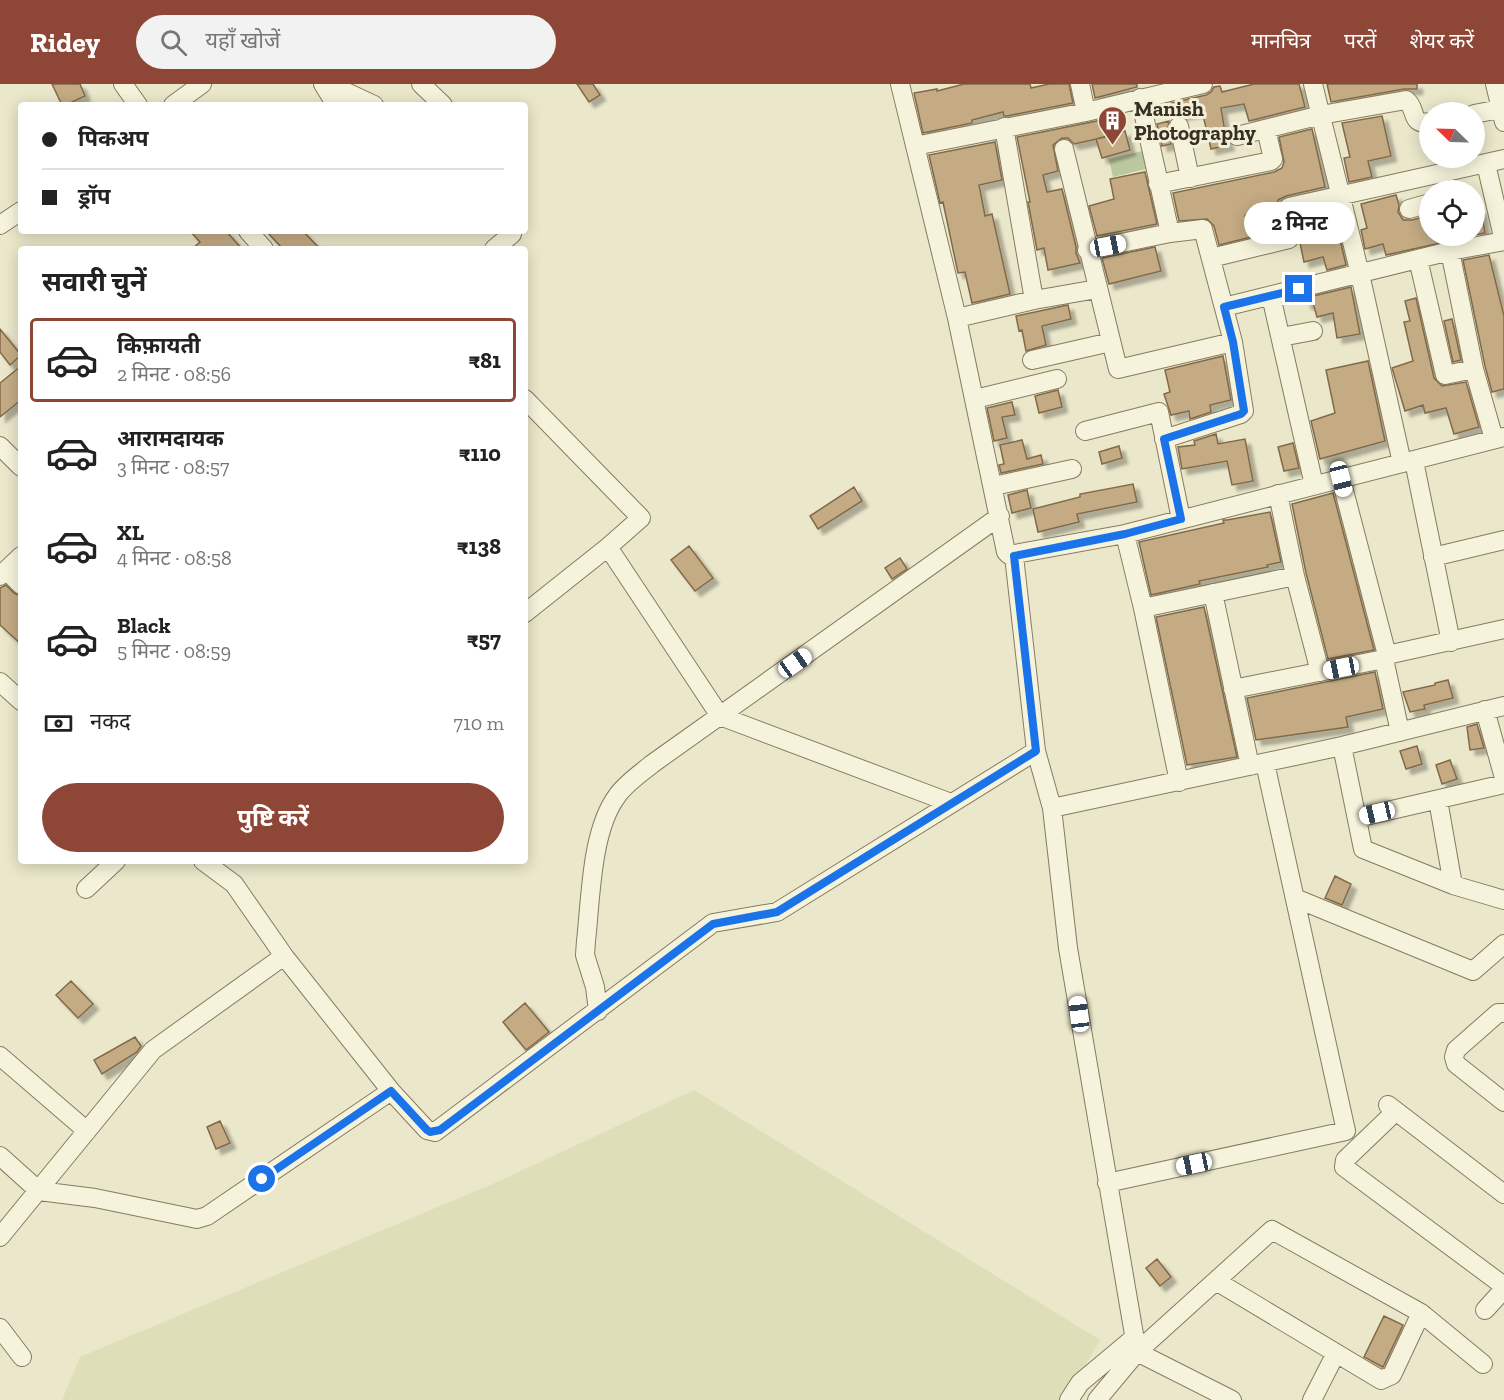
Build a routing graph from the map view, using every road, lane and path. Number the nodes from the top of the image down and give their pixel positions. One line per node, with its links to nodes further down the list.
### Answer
1 (123, 84): 14 (street)
2 (202, 84): 15 (street)
3 (323, 84): 12 (street)
4 (329, 84): 12 (street)
5 (421, 84): 17 (street)
6 (900, 84): 27 (street)
7 (1080, 84): 18 (street)
8 (1203, 84): 11 (street)
9 (1313, 84): 20 (street)
10 (1495, 84): 21 (street)
11 (1169, 88): 13 (street)
12 (347, 94): 16 (street)
13 (1140, 98): 18 (street); 31 (street)
14 (136, 102)
15 (177, 102)
16 (367, 102)
17 (440, 102)
18 (1086, 111): 24 (street)
19 (1485, 114): 21 (street)
20 (1321, 115): 22 (street); 25 (street); 34 (street)
21 (1502, 115)
22 (1419, 123)
23 (1179, 126): 30 (street)
24 (1004, 128): 27 (street); 53 (street)
25 (1266, 129): 26 (street); 30 (street)
26 (1236, 136)
27 (915, 146): 56 (street)
28 (1064, 149): 45 (street)
29 (1495, 161): 32 (street); 34 (street)
30 (1190, 178): 31 (street)
31 (1158, 184): 39 (street)
32 (1485, 184)
33 (1485, 193): 42 (street)
34 (1340, 197): 47 (street); 49 (street)
35 (1419, 206): 36 (street)
36 (1408, 209)
37 (18, 213): 38 (street)
38 (0, 225)
39 (1170, 233): 45 (street); 47 (street)
40 (251, 234): 43 (street)
41 (512, 234): 44 (street)
42 (1504, 241): 46 (street)
43 (261, 246)
44 (498, 246)
45 (1087, 250): 50 (street)
46 (1450, 252): 48 (street); 51 (street)
47 (1211, 258): 55 (street)
48 (1418, 259): 49 (street); 54 (street)
49 (1360, 274): 52 (street); 70 (street)
50 (1097, 289): 53 (street); 59 (street)
51 (1458, 294): 54 (street); 62 (street)
52 (1271, 296): 55 (street); 58 (street)
53 (1034, 300): 56 (street)
54 (1427, 300): 62 (street)
55 (1224, 307): 60 (street)
56 (957, 318): 64 (street)
57 (1313, 331): 58 (street)
58 (1281, 337): 74 (street)
59 (1111, 342): 60 (street); 61 (street)
60 (1233, 342): 68 (street)
61 (1032, 360)
62 (1474, 369): 67 (street)
63 (1057, 379): 64 (street)
64 (975, 399): 75 (street)
65 (528, 402): 81 (street)
66 (1085, 431): 68 (street)
67 (1499, 438): 70 (street)
68 (1164, 439): 78 (street)
69 (0, 446): 71 (street)
70 (1408, 462): 73 (street); 83 (street)
71 (18, 464)
72 (1072, 469): 75 (street)
73 (1341, 479): 74 (street); 93 (street)
74 (1314, 485): 76 (street)
75 (994, 486): 77 (street)
76 (1278, 494): 78 (street); 86 (street)
77 (1000, 516): 82 (street); 100 (street)
78 (1181, 519): 79 (street)
79 (1125, 534): 82 (street); 89 (street)
80 (1504, 540): 83 (street)
81 (608, 548): 90 (street); 100 (street)
82 (1014, 556): 103 (street)
83 (1434, 557): 92 (street)
84 (18, 559): 85 (street)
85 (3, 574): 87 (street)
86 (1295, 576): 88 (street); 94 (street)
87 (18, 583)
88 (1213, 593): 89 (street); 96 (street)
89 (1143, 608): 106 (street)
90 (528, 611)
91 (1504, 629): 92 (street)
92 (1451, 642): 93 (street)
93 (1385, 657): 94 (street); 101 (street)
94 (1320, 672): 96 (street)
95 (0, 682): 97 (street)
96 (1233, 688): 104 (street)
97 (18, 698)
98 (1504, 706): 99 (street)
99 (1485, 710): 101 (street); 105 (street)
100 (720, 716): 109 (street); 120 (street)
101 (1400, 732): 102 (street)
102 (1342, 746): 104 (street); 111 (street)
103 (1036, 751): 109 (street); 110 (street)
104 (1257, 765): 106 (street); 116 (street)
105 (1504, 778)
106 (1179, 782): 110 (street)
107 (1504, 784): 108 (street)
108 (1438, 800): 111 (street); 114 (street)
109 (951, 803): 120 (street)
110 (1052, 808): 127 (street)
111 (1357, 818): 114 (street)
112 (113, 864): 115 (street)
113 (207, 864): 119 (street)
114 (1453, 885): 117 (street)
115 (86, 889)
116 (1296, 898): 118 (street); 127 (street)
117 (1504, 900)
118 (1504, 944)
119 (284, 956): 123 (street); 125 (street)
120 (598, 1011): 123 (street)
121 (1504, 1013): 124 (street)
122 (0, 1056): 125 (street)
123 (391, 1091): 128 (street)
124 (1504, 1102)
125 (87, 1131): 128 (street)
126 (0, 1156): 128 (street)
127 (1107, 1183): 136 (street)
128 (39, 1191): 130 (street)
129 (1504, 1194): 132 (street)
130 (0, 1237)
131 (1216, 1281): 134 (street); 136 (street); 137 (street)
132 (1504, 1287): 133 (street)
133 (1485, 1310)
134 (1421, 1313): 137 (street); 139 (street)
135 (0, 1328): 138 (street)
136 (1136, 1345): 140 (street); 141 (street); 142 (street)
137 (1336, 1353): 143 (street)
138 (22, 1357)
139 (1483, 1364)
140 (1069, 1400)
141 (1097, 1400)
142 (1232, 1400)
143 (1312, 1400)

